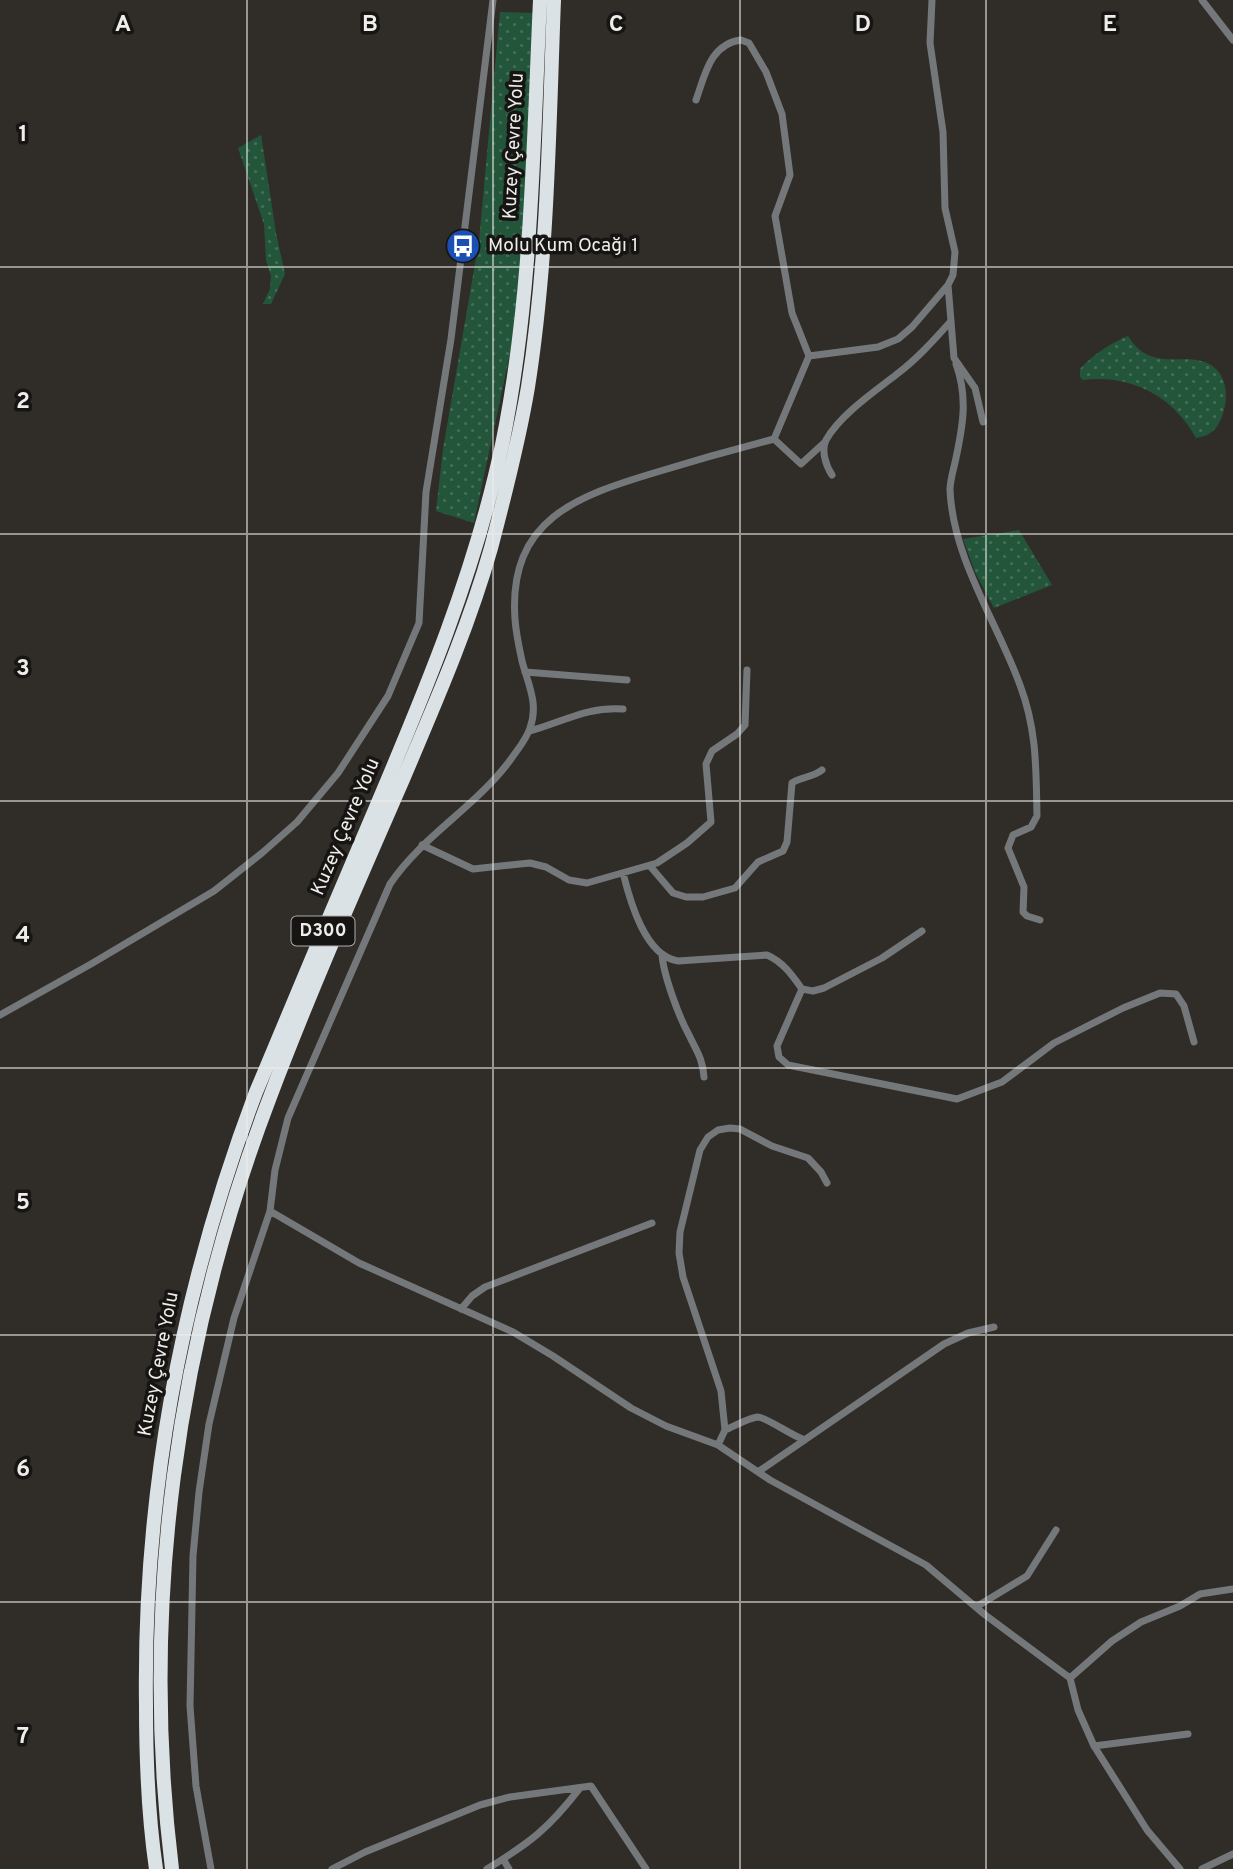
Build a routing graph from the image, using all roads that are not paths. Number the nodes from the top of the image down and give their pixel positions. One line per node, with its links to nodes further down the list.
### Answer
1 (493, 0): 29 (street)
2 (540, 0): 46 (highway, Kuzey Çevre Yolu / D300)
3 (554, 0): 53 (highway, Kuzey Çevre Yolu / D300)
4 (932, 0): 8 (street)
5 (1202, 0): 6 (street)
6 (1233, 40)
7 (696, 100): 10 (street)
8 (948, 285): 9 (street); 10 (street)
9 (951, 321): 11 (street); 14 (street)
10 (809, 356): 13 (street)
11 (956, 364): 12 (street); 25 (street)
12 (983, 422)
13 (774, 439): 14 (street); 17 (street)
14 (825, 441): 15 (street)
15 (832, 475)
16 (747, 670): 23 (street)
17 (525, 672): 18 (street); 20 (street)
18 (627, 680)
19 (623, 709): 20 (street)
20 (530, 731): 22 (street)
21 (822, 770): 23 (street)
22 (422, 845): 24 (street); 33 (street)
23 (650, 866): 24 (street)
24 (623, 873): 27 (street)
25 (1040, 920)
26 (922, 932): 28 (street)
27 (662, 954): 28 (street); 31 (street)
28 (802, 989): 30 (street)
29 (0, 1015)
30 (1194, 1042)
31 (704, 1077)
32 (827, 1183): 37 (street)
33 (270, 1210): 35 (street); 54 (street)
34 (652, 1223): 35 (street)
35 (461, 1309): 39 (street)
36 (994, 1327): 38 (street)
37 (725, 1430): 38 (street); 39 (street)
38 (805, 1440): 40 (street)
39 (718, 1445): 40 (street)
40 (758, 1472): 43 (street)
41 (1056, 1530): 43 (street)
42 (1233, 1589): 44 (street)
43 (976, 1607): 44 (street)
44 (1070, 1678): 47 (street)
45 (1188, 1734): 47 (street)
46 (146, 1745): 51 (highway); 52 (highway, Kuzey Çevre Yolu / D300)
47 (1094, 1746): 59 (street)
48 (580, 1787): 50 (street); 55 (street); 58 (street)
49 (1233, 1854): 60 (street)
50 (503, 1859): 56 (street); 57 (street)
51 (150, 1869)
52 (156, 1869)
53 (173, 1869)
54 (211, 1869)
55 (332, 1869)
56 (487, 1869)
57 (509, 1869)
58 (646, 1869)
59 (1180, 1869)
60 (1202, 1869)

